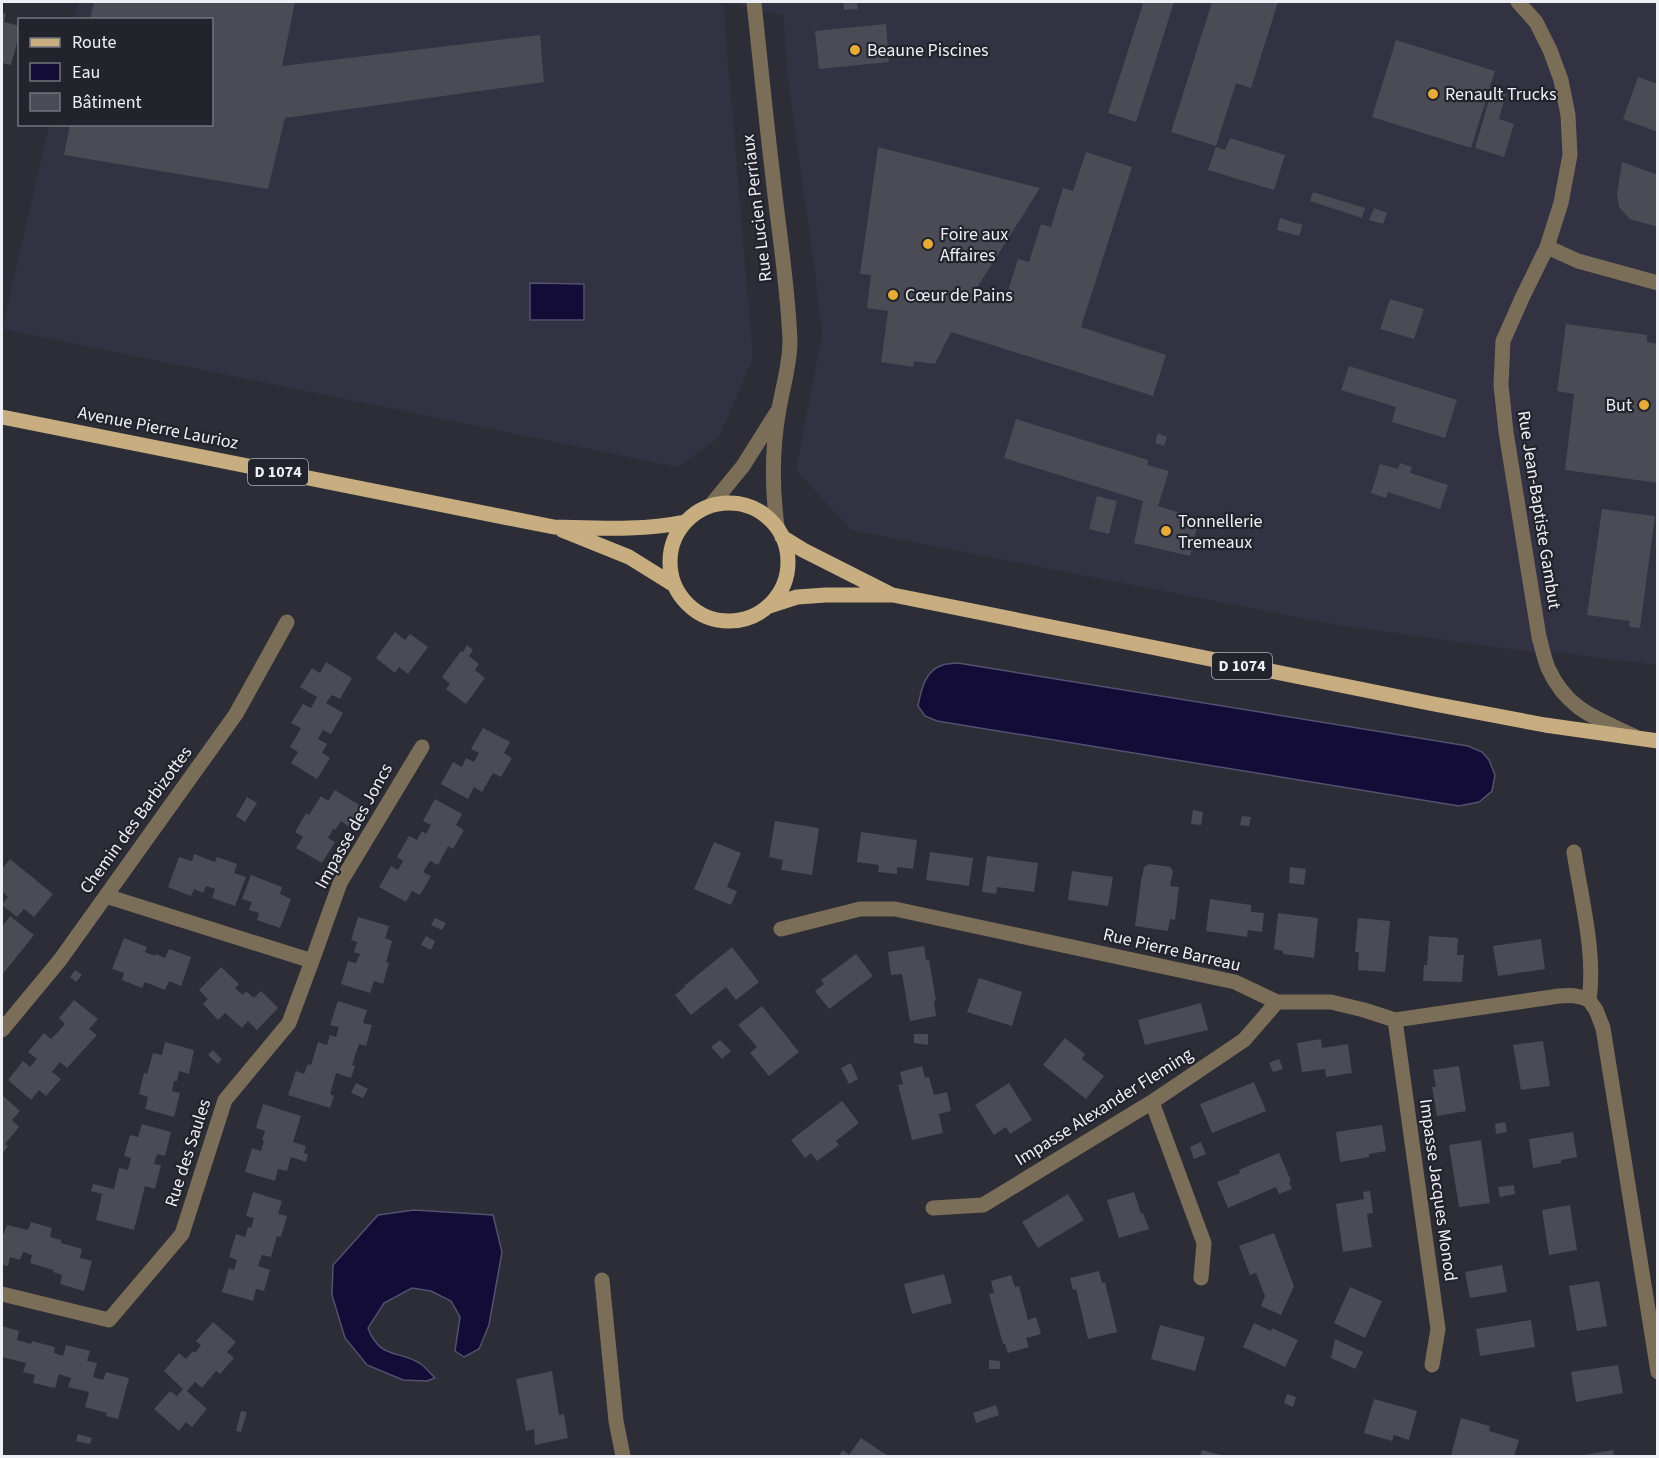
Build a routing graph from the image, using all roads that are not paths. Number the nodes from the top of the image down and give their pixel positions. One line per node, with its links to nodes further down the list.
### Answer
1 (754, 2): 5 (street, Rue Lucien Perriaux)
2 (1518, 2): 3 (street, Rue Jean-Baptiste Gambut)
3 (1547, 247): 4 (street); 15 (street, Rue Jean-Baptiste Gambut)
4 (1658, 283)
5 (779, 409): 7 (street, Rue Lucien Perriaux); 10 (street, Rue Lucien Perriaux)
6 (2, 417): 9 (main road, Avenue Pierre Laurioz / D 1074)
7 (711, 505): 8 (main road); 10 (main road)
8 (684, 522): 9 (main road, Avenue Pierre Laurioz / D 1074); 11 (main road)
9 (554, 527): 11 (main road, Avenue Pierre Laurioz / D 1074)
10 (780, 532): 12 (main road, D 1074); 13 (main road)
11 (674, 585): 13 (main road)
12 (893, 595): 13 (main road, D 1074); 15 (main road, D 1074)
13 (769, 606)
14 (287, 622): 19 (street, Chemin des Barbizottes)
15 (1640, 739): 16 (main road, D 1074)
16 (1658, 741)
17 (422, 747): 21 (street, Impasse des Joncs)
18 (1574, 852): 22 (street)
19 (106, 896): 21 (street); 25 (street, Chemin des Barbizottes)
20 (781, 929): 23 (street, Rue Pierre Barreau)
21 (312, 961): 31 (street, Rue des Saules)
22 (1589, 1000): 24 (street, Rue Pierre Barreau); 28 (street)
23 (1277, 1002): 24 (street, Rue Pierre Barreau); 26 (street, Impasse Alexander Fleming)
24 (1395, 1020): 32 (street, Impasse Jacques Monod)
25 (2, 1030)
26 (1152, 1102): 27 (street, Impasse Alexander Fleming); 29 (street)
27 (933, 1208)
28 (1650, 1275): 33 (street)
29 (1201, 1278)
30 (602, 1280): 34 (street)
31 (2, 1294)
32 (1432, 1365)
33 (1658, 1372)
34 (623, 1456)

